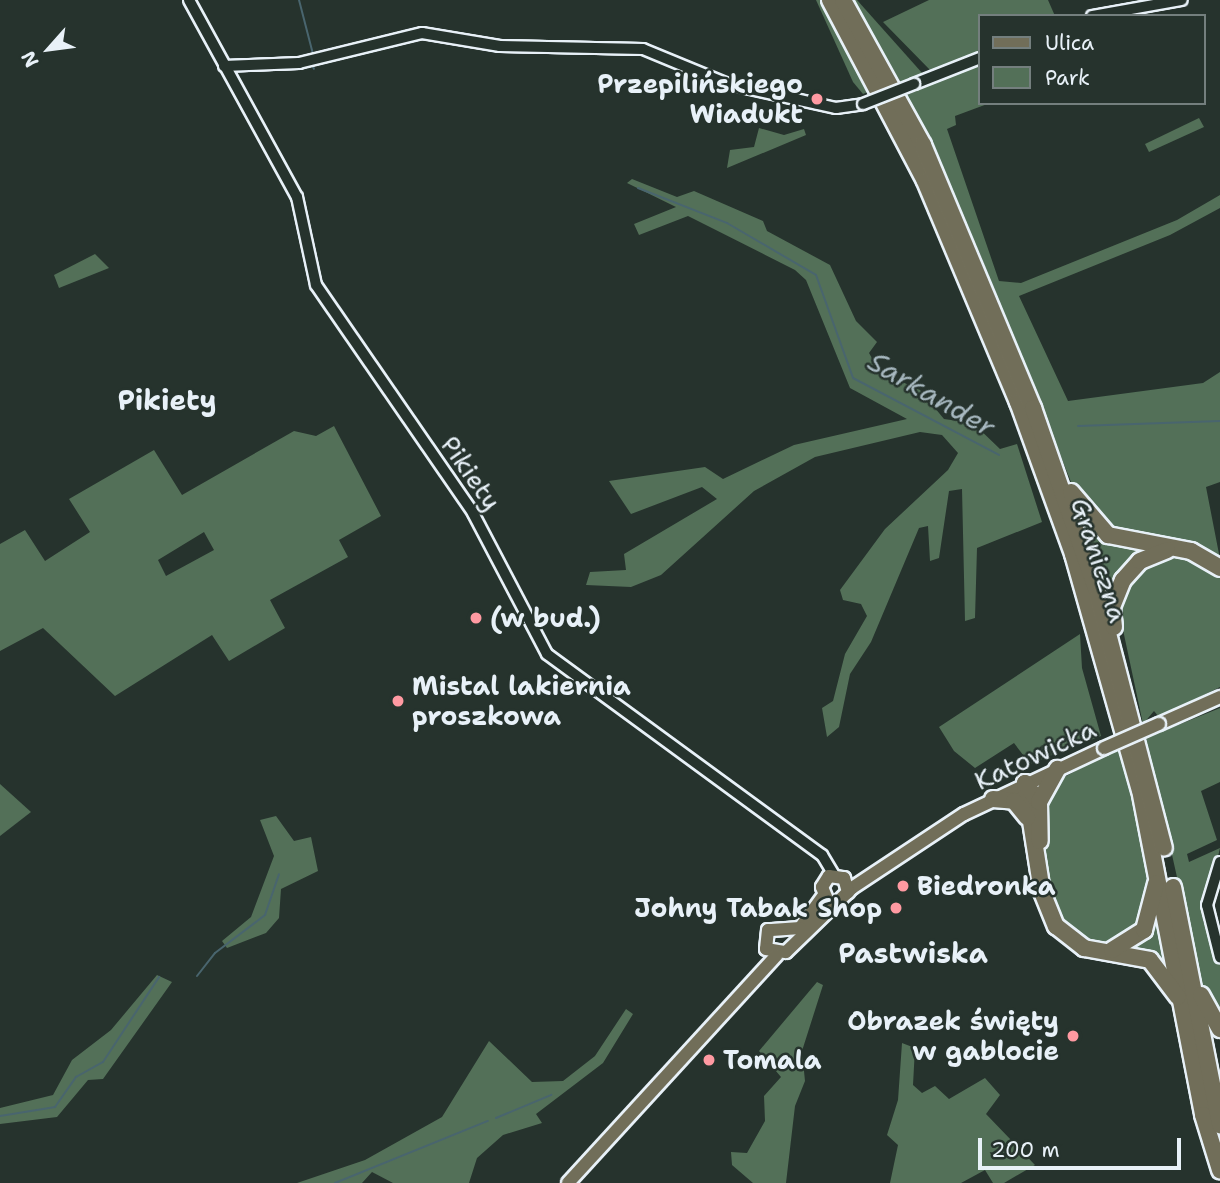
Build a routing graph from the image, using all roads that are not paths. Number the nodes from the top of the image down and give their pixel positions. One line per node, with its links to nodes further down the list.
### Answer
1 (190, 0): 8 (street, Pikiety)
2 (830, 0): 20 (highway, Graniczna)
3 (844, 0): 10 (highway, Graniczna)
4 (1182, 0): 5 (street)
5 (1103, 14)
6 (978, 59): 7 (street, bridge)
7 (253, 65): 8 (street); 9 (street)
8 (225, 66): 9 (street, Pikiety)
9 (231, 78): 22 (street, Pikiety)
10 (1056, 470): 11 (highway); 13 (highway, Graniczna)
11 (1172, 548): 12 (highway); 13 (highway)
12 (1220, 568)
13 (1116, 657): 27 (highway, Graniczna)
14 (1220, 697): 15 (main road, Katowicka, bridge)
15 (1056, 769): 16 (main road, Katowicka); 18 (highway)
16 (1025, 783): 17 (main road, Katowicka); 18 (highway); 19 (highway)
17 (993, 799): 19 (highway); 24 (main road, Katowicka)
18 (1039, 802): 23 (highway)
19 (1028, 819): 23 (highway)
20 (1155, 853): 28 (highway); 31 (highway, Graniczna)
21 (1220, 862): 30 (street)
22 (834, 875): 24 (main road); 25 (main road)
23 (1040, 878): 28 (highway)
24 (847, 886): 25 (main road, Katowicka)
25 (829, 899): 26 (main road)
26 (789, 936): 29 (main road); 29 (main road)
27 (1186, 951): 32 (highway); 33 (highway, Graniczna)
28 (1103, 952): 31 (highway)
29 (773, 953): 35 (main road)
30 (1220, 957)
31 (1187, 1025): 34 (highway, Graniczna)
32 (1220, 1029)
33 (1220, 1125)
34 (1220, 1170)
35 (568, 1183)

